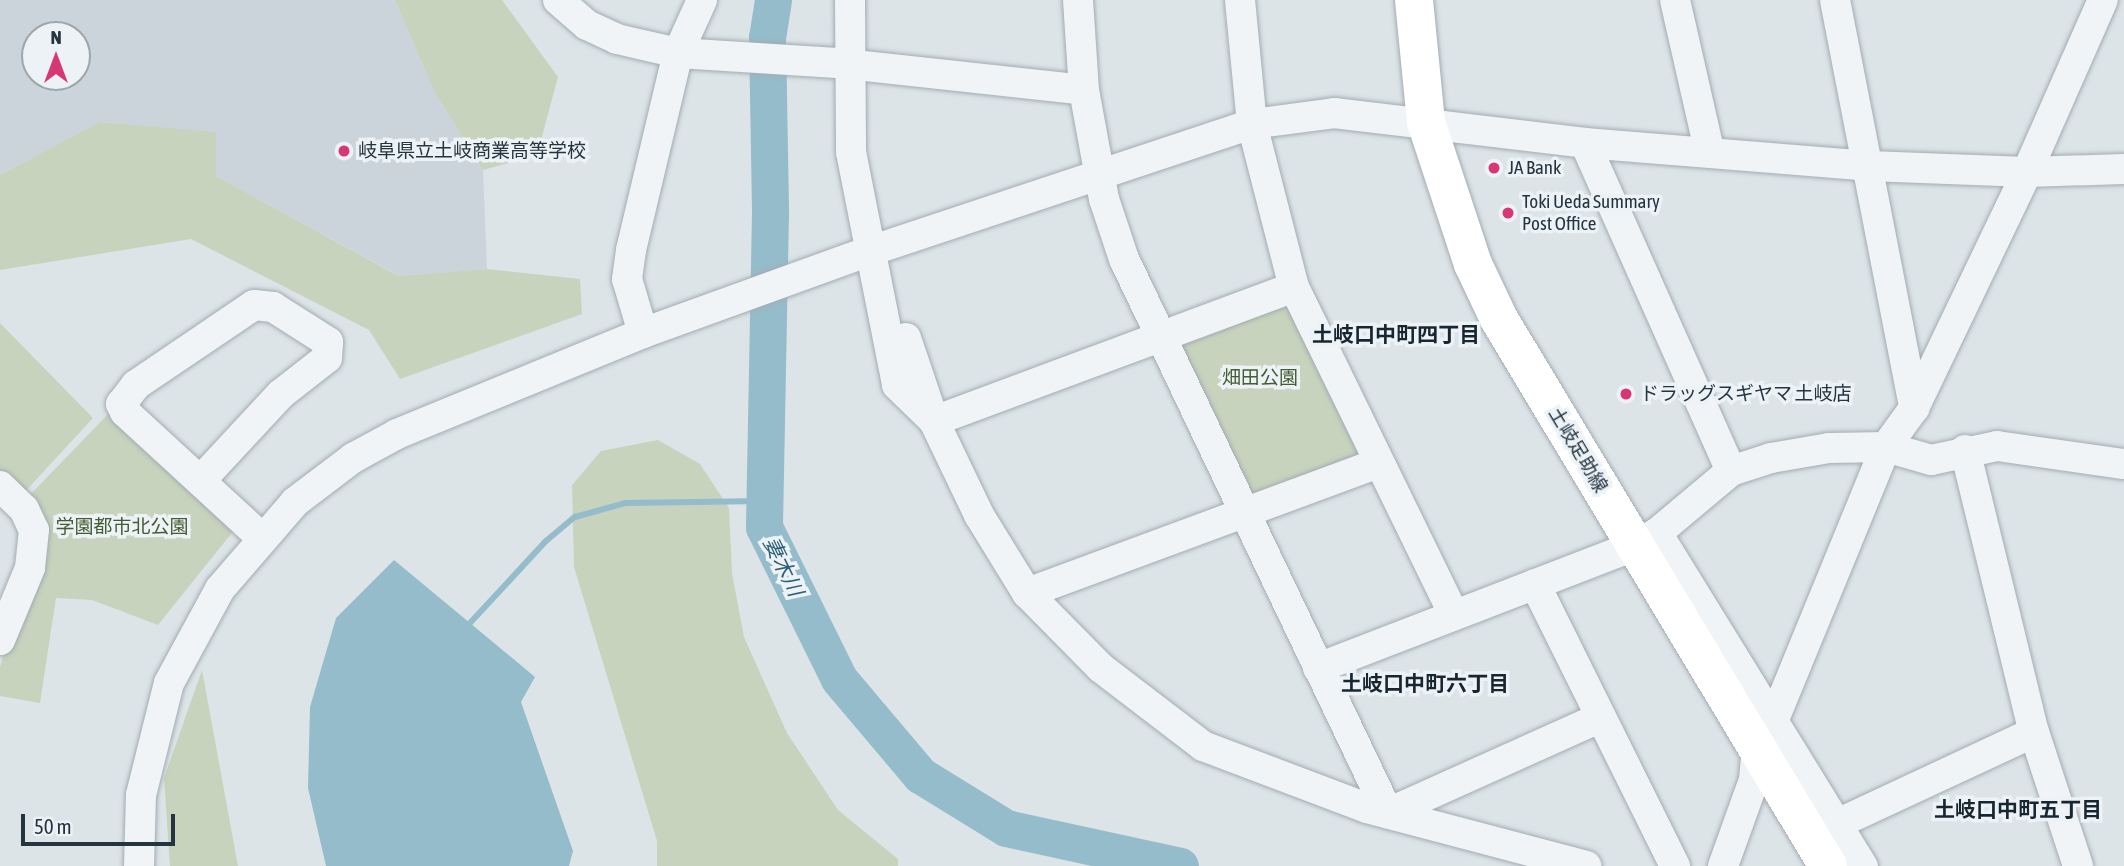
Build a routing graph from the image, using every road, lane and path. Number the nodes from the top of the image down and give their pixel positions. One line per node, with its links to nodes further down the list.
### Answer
1 (558, 0): 10 (street)
2 (702, 0): 10 (street)
3 (850, 0): 11 (street)
4 (1078, 0): 12 (street)
5 (1240, 0): 14 (street)
6 (1414, 0): 13 (main road, 土岐足助線)
7 (1675, 0): 16 (street)
8 (1835, 0): 17 (street)
9 (2103, 0): 19 (street)
10 (689, 54): 11 (street); 23 (street)
11 (843, 64): 12 (street); 21 (street)
12 (1084, 90): 20 (street)
13 (1426, 122): 14 (street); 15 (street); 37 (main road, 土岐足助線)
14 (1252, 124): 20 (street); 22 (street)
15 (1585, 143): 16 (street); 32 (street)
16 (1709, 150): 17 (street)
17 (1869, 166): 19 (street); 26 (street)
18 (2124, 169): 19 (street)
19 (2027, 172): 26 (street)
20 (1101, 175): 21 (street); 24 (street)
21 (859, 256): 23 (street); 27 (street)
22 (1294, 287): 24 (street); 30 (street)
23 (643, 333): 36 (street)
24 (1161, 337): 27 (street); 35 (street)
25 (906, 338): 27 (street)
26 (1914, 408): 28 (street)
27 (934, 421): 39 (street)
28 (1886, 447): 29 (street); 32 (street); 44 (street)
29 (1965, 450): 31 (street); 45 (street)
30 (1379, 463): 35 (street); 40 (street)
31 (2124, 464)
32 (1731, 471): 37 (street)
33 (201, 480): 33 (street); 36 (street)
34 (0, 486): 41 (street)
35 (1247, 512): 39 (street); 42 (street)
36 (261, 537): 48 (street)
37 (1647, 539): 38 (street); 44 (main road, 土岐足助線)
38 (1535, 584): 40 (street); 43 (street)
39 (1027, 593): 46 (street)
40 (1454, 615): 42 (street)
41 (0, 640)
42 (1318, 668): 46 (street)
43 (1599, 718): 46 (street); 50 (street)
44 (1766, 730): 47 (street); 51 (street); 52 (main road, 土岐足助線)
45 (2034, 732): 47 (street); 54 (street)
46 (1388, 813): 49 (street)
47 (1837, 824): 53 (street)
48 (139, 866)
49 (1586, 866)
50 (1675, 866)
51 (1723, 866)
52 (1828, 866)
53 (1863, 866)
54 (2078, 866)

